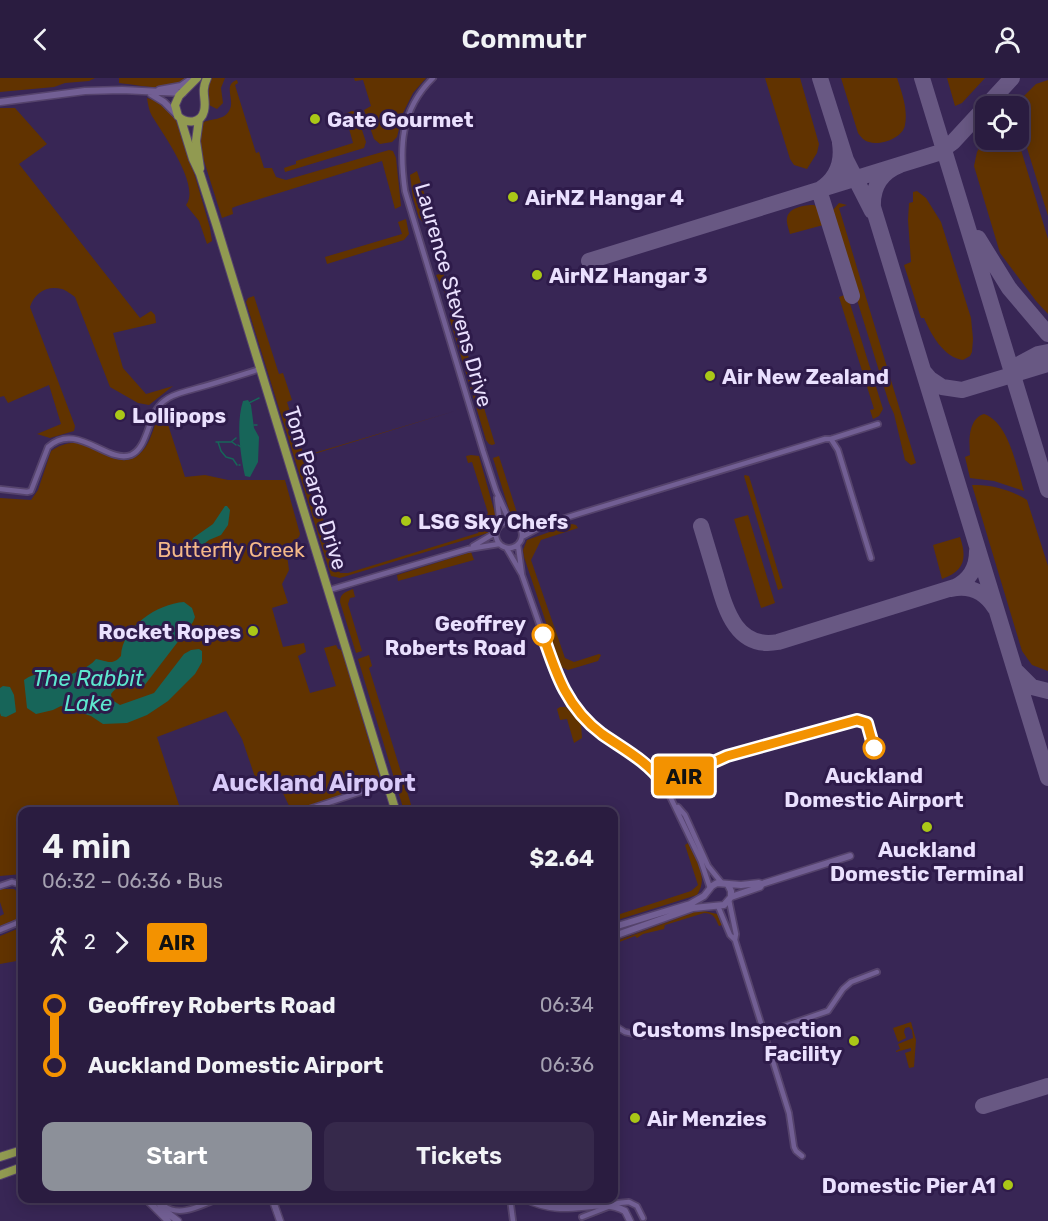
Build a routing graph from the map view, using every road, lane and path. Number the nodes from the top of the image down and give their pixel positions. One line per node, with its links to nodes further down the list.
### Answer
1 (195, 78): 4 (street); 5 (main road)
2 (207, 78): 6 (main road)
3 (433, 78): 15 (street, Laurence Stevens Drive)
4 (147, 92): 5 (street); 7 (street); 8 (street)
5 (183, 93): 6 (main road); 8 (main road)
6 (204, 101): 9 (main road)
7 (0, 102)
8 (179, 117): 9 (main road); 10 (main road, Tom Pearce Drive)
9 (199, 119): 10 (main road, Tom Pearce Drive)
10 (200, 174): 11 (main road, Tom Pearce Drive)
11 (260, 369): 14 (street); 28 (main road, Tom Pearce Drive)
12 (879, 424): 13 (street)
13 (831, 439): 17 (street); 26 (street)
14 (0, 489)
15 (496, 491): 16 (street, Laurence Stevens Drive); 18 (street, Laurence Stevens Drive)
16 (510, 522): 18 (street); 19 (street)
17 (546, 524): 19 (street); 21 (street)
18 (500, 525): 20 (street)
19 (519, 527): 21 (street)
20 (495, 533): 22 (street); 24 (street)
21 (522, 537): 23 (street)
22 (498, 544): 24 (street); 25 (street)
23 (518, 546): 25 (street); 27 (street)
24 (468, 549): 28 (street)
25 (506, 549): 27 (street)
26 (870, 558)
27 (522, 575): 30 (street)
28 (329, 590): 29 (main road, Tom Pearce Drive)
29 (388, 783): 31 (street); 32 (main road, Tom Pearce Drive)
30 (676, 805): 35 (street); 38 (street)
31 (315, 807)
32 (395, 807)
33 (850, 856): 36 (street)
34 (18, 884): 37 (street)
35 (724, 884): 36 (street); 38 (street); 39 (street)
36 (762, 884): 39 (street)
37 (0, 886)
38 (709, 890): 40 (street); 42 (street)
39 (730, 899): 40 (street); 45 (street)
40 (717, 905): 44 (street); 45 (street)
41 (18, 923): 43 (street)
42 (618, 926)
43 (0, 930)
44 (618, 935)
45 (735, 940): 48 (street)
46 (877, 972): 48 (street)
47 (618, 1028): 49 (street)
48 (764, 1033): 51 (street)
49 (643, 1036)
50 (18, 1150): 52 (main road)
51 (802, 1156)
52 (0, 1157)
53 (18, 1168): 54 (main road)
54 (0, 1174)
55 (150, 1203): 66 (street)
56 (159, 1203): 67 (street)
57 (162, 1203): 58 (street)
58 (207, 1203)
59 (275, 1203): 68 (street)
60 (511, 1203): 69 (street)
61 (529, 1203): 62 (street)
62 (539, 1213)
63 (582, 1217): 64 (street); 65 (street); 70 (street)
64 (573, 1218)
65 (643, 1218)
66 (168, 1221)
67 (178, 1221)
68 (280, 1221)
69 (513, 1221)
70 (630, 1221)

